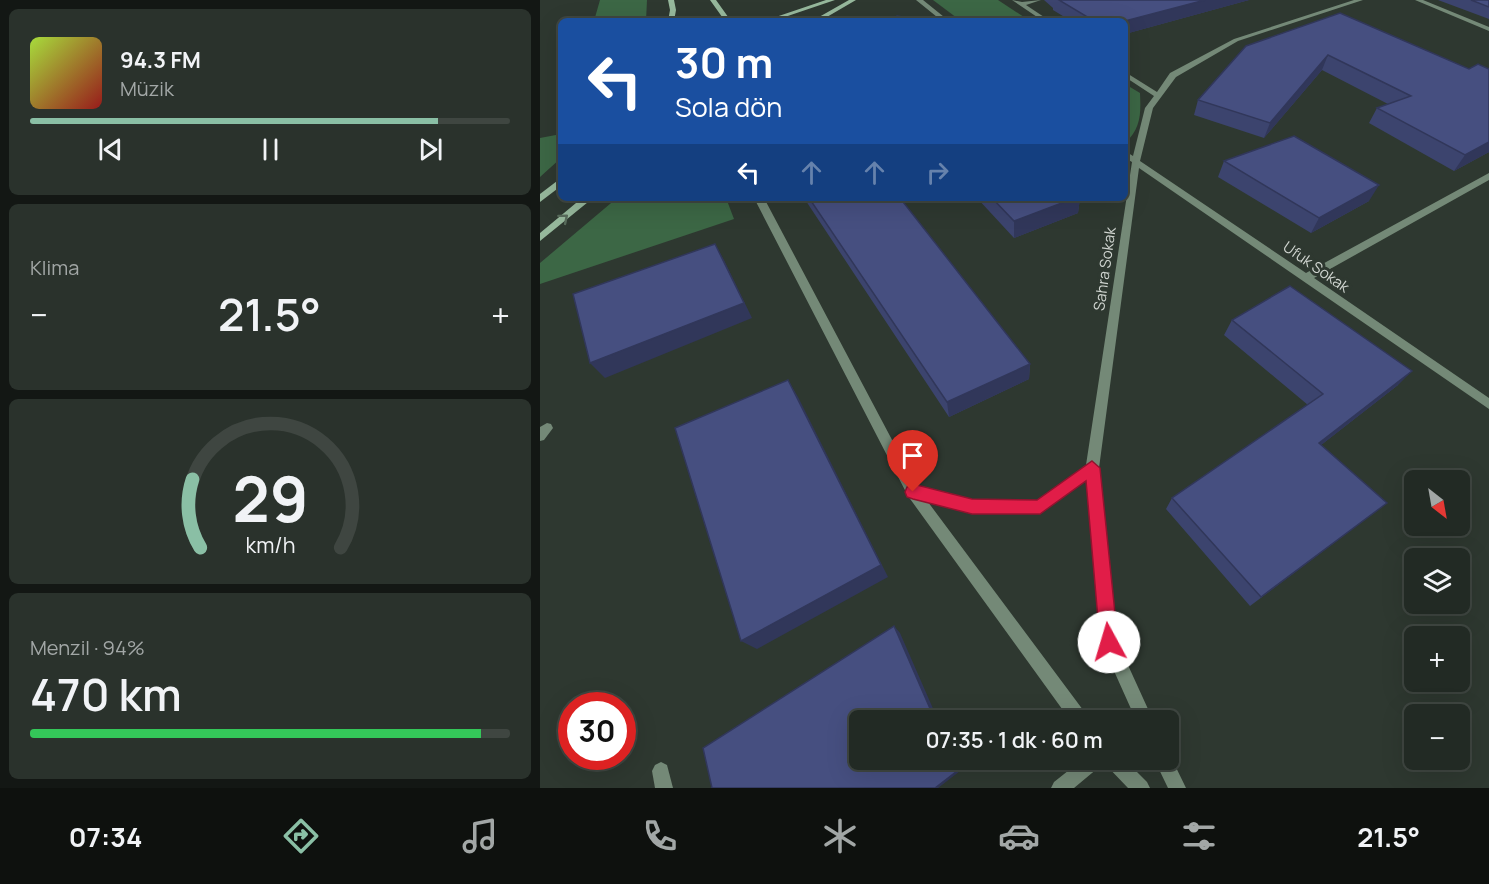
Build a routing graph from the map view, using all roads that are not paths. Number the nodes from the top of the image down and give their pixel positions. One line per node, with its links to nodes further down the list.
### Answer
1 (671, 0): 10 (street)
2 (713, 0): 11 (street)
3 (832, 0): 12 (street)
4 (919, 0): 14 (street)
5 (1038, 0): 9 (street)
6 (1360, 0): 18 (street, Sahra Sokak)
7 (1418, 0): 16 (street)
8 (852, 1): 13 (street)
9 (1018, 2): 15 (street)
10 (672, 18)
11 (726, 18)
12 (776, 18)
13 (821, 18)
14 (942, 18)
15 (1042, 18)
16 (1489, 29)
17 (1128, 76): 18 (street)
18 (1158, 96): 20 (street, Sahra Sokak)
19 (1128, 156): 20 (street, Ufuk Sokak)
20 (1136, 161): 27 (street, Ufuk Sokak); 29 (street, Sahra Sokak)
21 (1489, 177): 27 (street)
22 (558, 184): 23 (street)
23 (540, 199)
24 (584, 201): 26 (street, one-way to 24)
25 (761, 201): 30 (street)
26 (540, 238)
27 (1306, 278): 28 (street, Ufuk Sokak)
28 (1489, 404)
29 (1092, 468): 30 (street); 32 (street, Sahra Sokak)
30 (913, 492): 31 (street)
31 (1073, 710)
32 (1140, 710)
33 (1082, 770): 36 (street)
34 (1122, 770): 37 (street)
35 (1168, 770): 38 (street)
36 (1060, 788)
37 (1141, 788)
38 (1177, 788)

